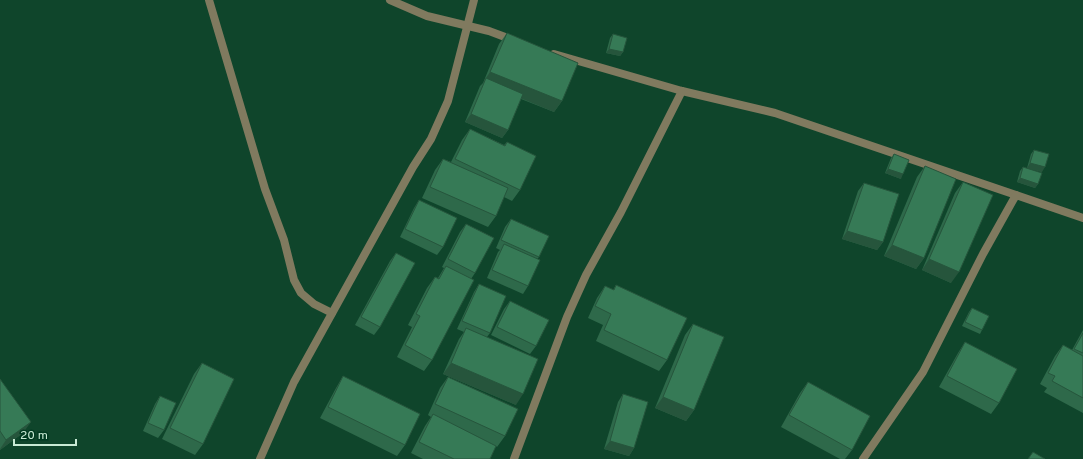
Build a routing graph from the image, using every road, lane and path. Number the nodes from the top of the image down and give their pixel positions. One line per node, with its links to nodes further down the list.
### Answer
1 (209, 0): 10 (street)
2 (390, 0): 4 (street)
3 (474, 0): 4 (street)
4 (466, 26): 5 (street); 10 (street)
5 (523, 44)
6 (544, 51): 7 (street)
7 (682, 91): 8 (street); 12 (street)
8 (1016, 195): 9 (street); 13 (street)
9 (1083, 218)
10 (332, 313): 11 (street)
11 (260, 459)
12 (514, 459)
13 (863, 459)

